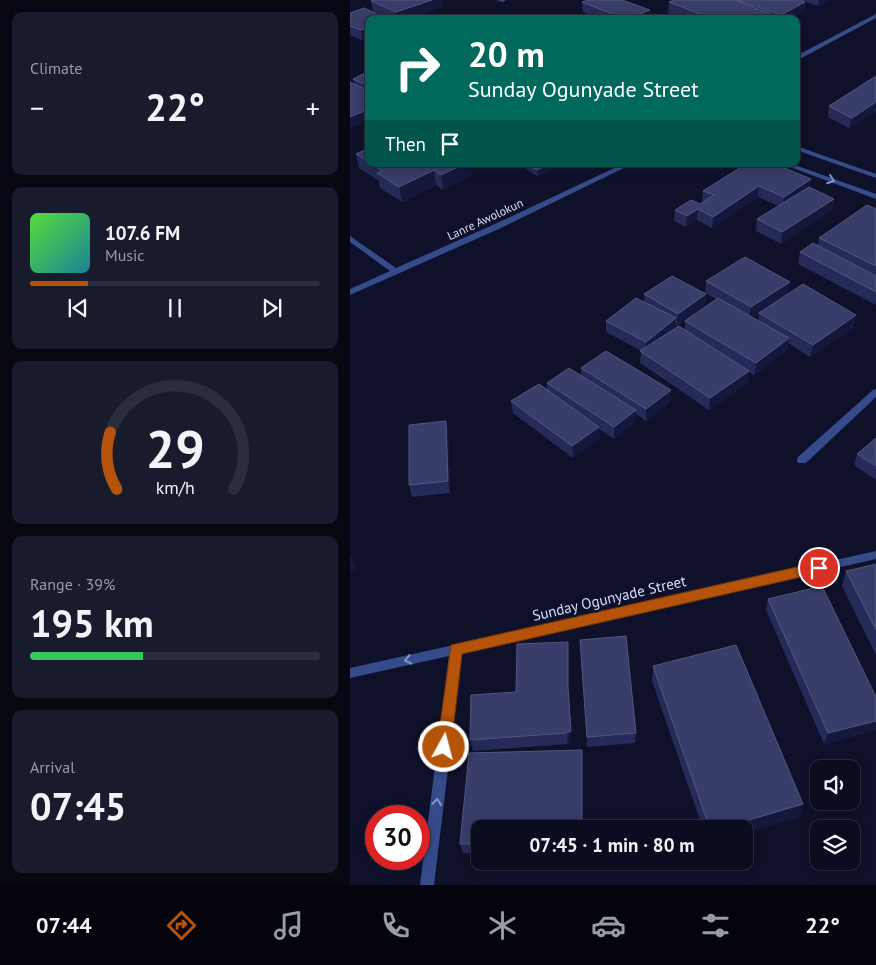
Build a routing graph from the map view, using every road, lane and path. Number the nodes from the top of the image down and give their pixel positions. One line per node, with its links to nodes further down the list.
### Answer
1 (499, 0): 2 (street)
2 (503, 0)
3 (876, 16): 4 (street)
4 (800, 57)
5 (800, 149): 8 (street)
6 (622, 167): 11 (street, Lanre Awolokun)
7 (794, 167): 9 (street, one-way to 9)
8 (876, 176)
9 (876, 197)
10 (350, 238): 11 (street)
11 (396, 272): 12 (street, Lanre Awolokun)
12 (350, 292)
13 (876, 392): 14 (street)
14 (802, 460)
15 (876, 555): 16 (street, Sunday Ogunyade Street)
16 (456, 649): 17 (street, Sunday Ogunyade Street, one-way to 17); 18 (street, one-way to 16)
17 (350, 673)
18 (427, 885)

